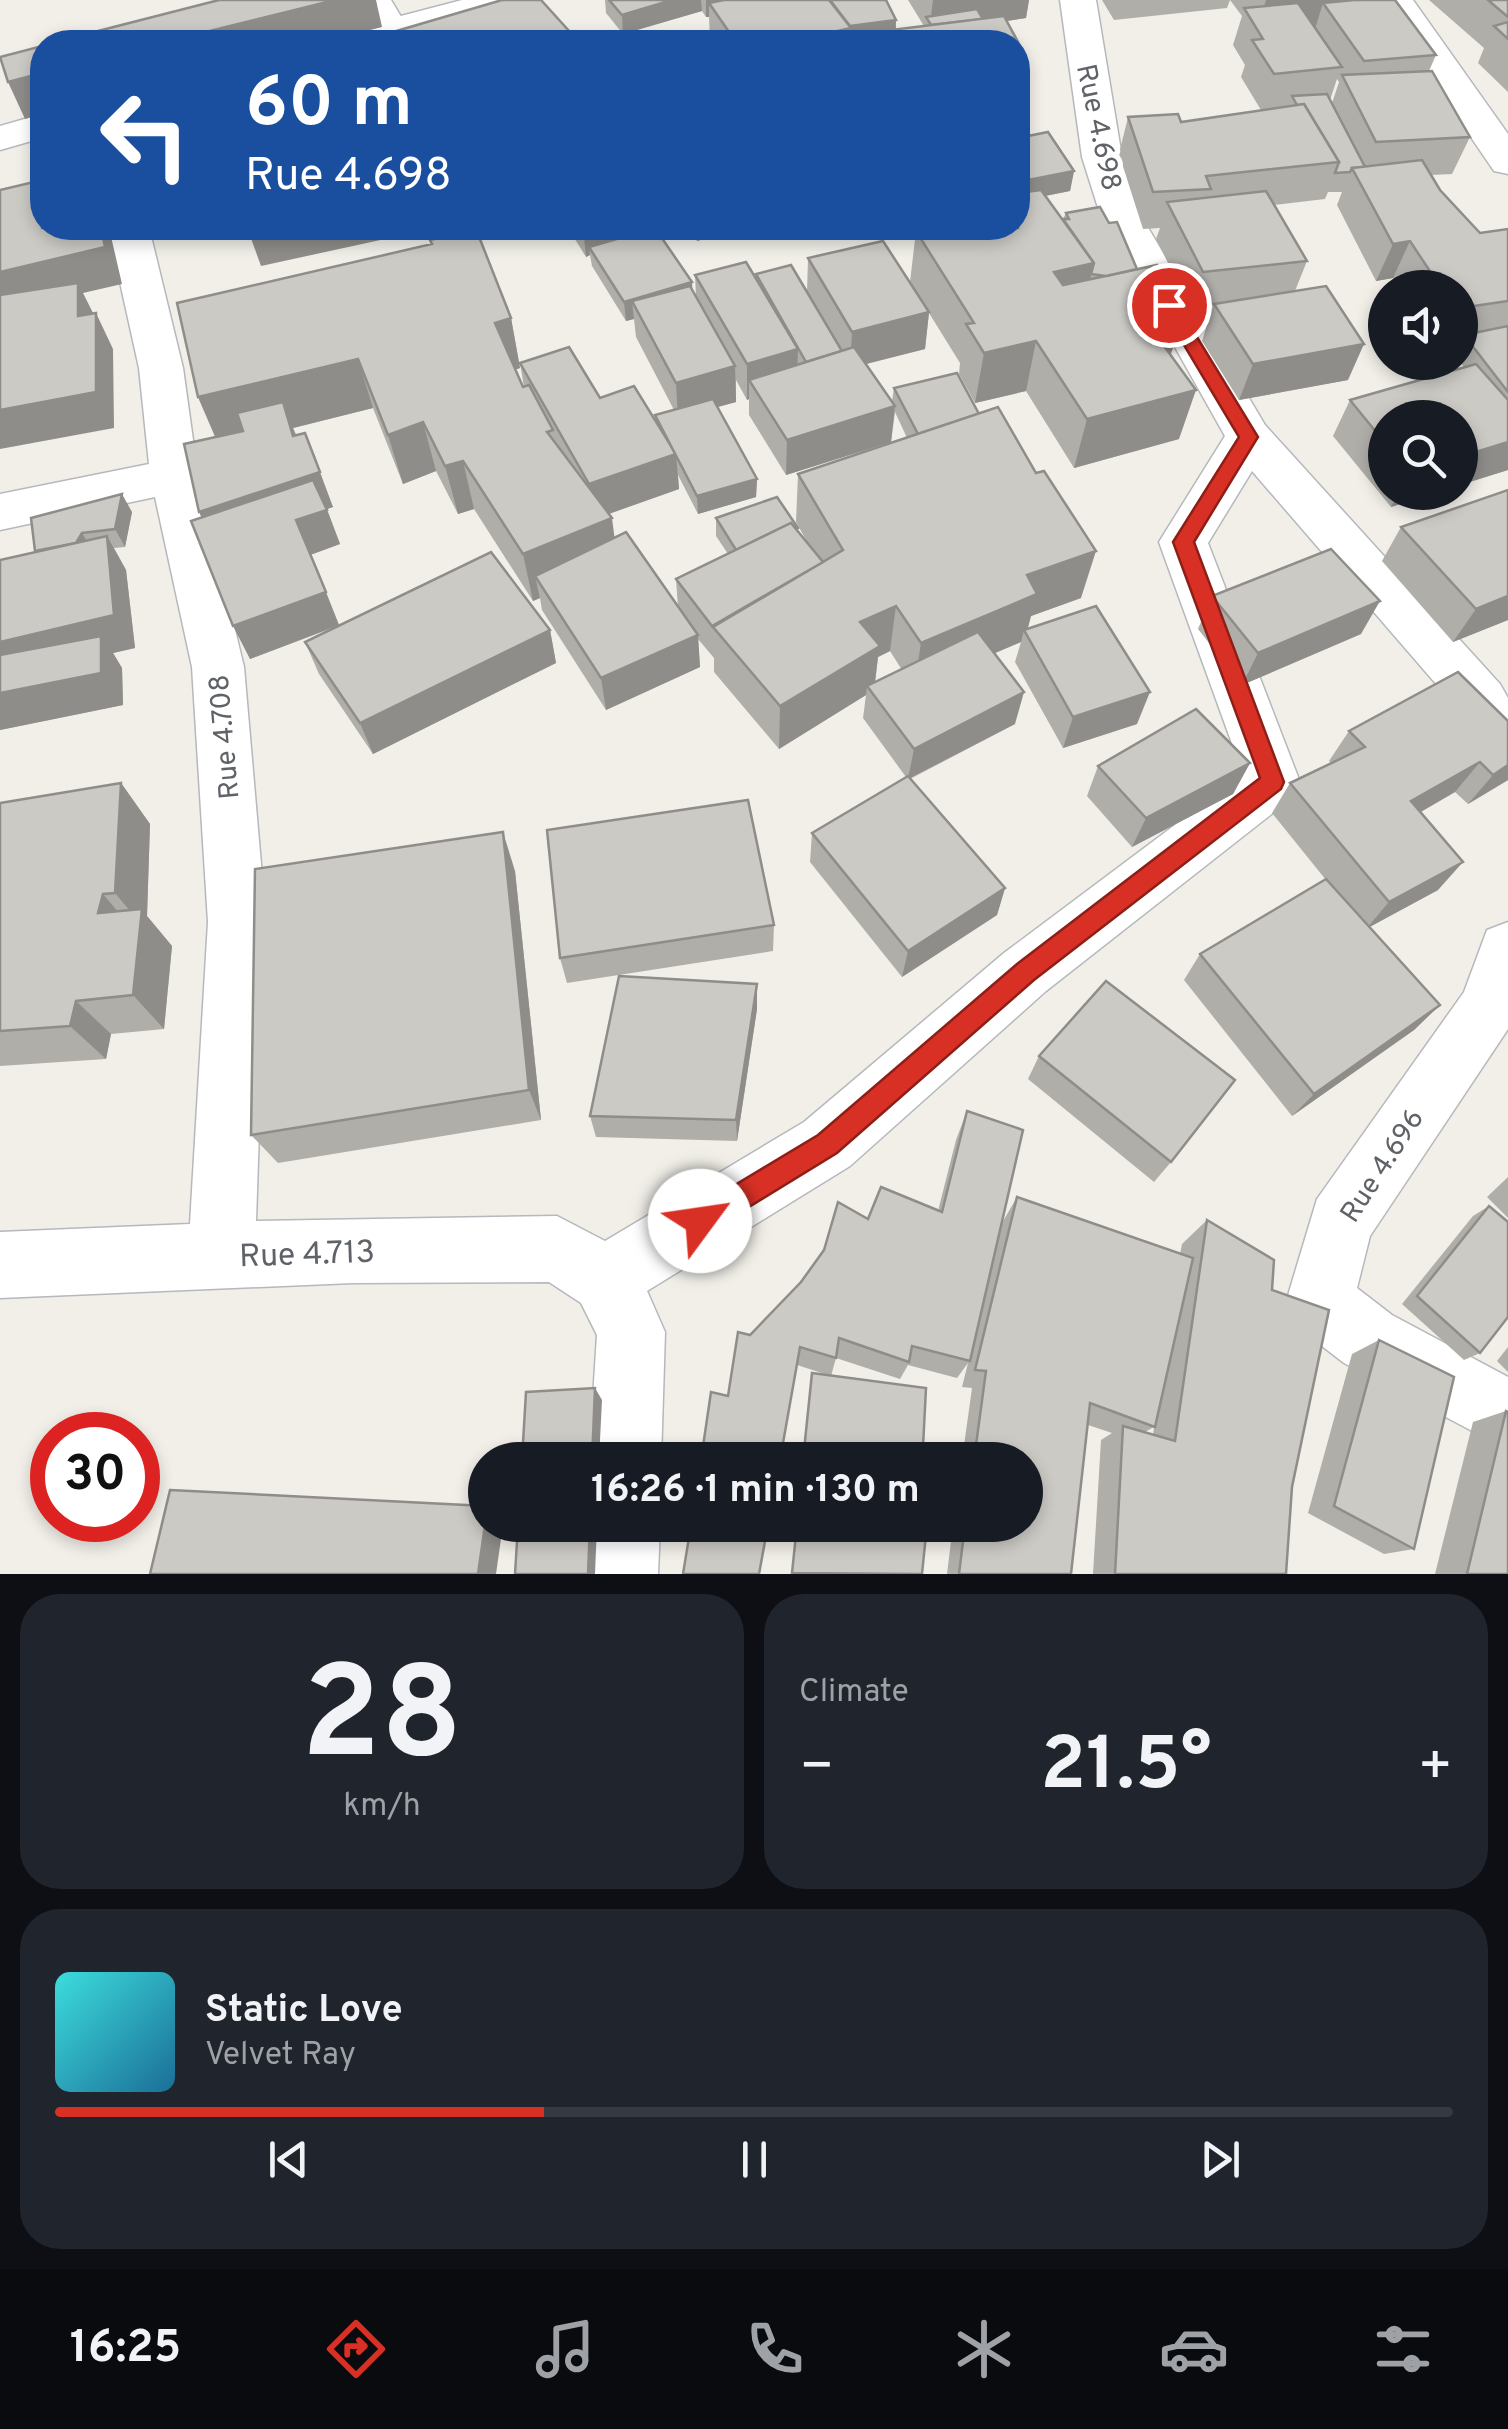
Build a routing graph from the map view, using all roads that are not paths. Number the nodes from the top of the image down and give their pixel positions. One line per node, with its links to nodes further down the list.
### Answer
1 (503, 0): 4 (street)
2 (1078, 0): 10 (street, Rue 4.698)
3 (1395, 0): 8 (street)
4 (382, 15): 5 (street)
5 (361, 30)
6 (30, 129): 7 (street)
7 (0, 138)
8 (1508, 162)
9 (131, 240): 11 (street, Rue 4.708)
10 (1248, 437): 13 (street); 17 (street)
11 (174, 476): 12 (street); 15 (street, Rue 4.708)
12 (0, 512)
13 (1508, 747)
14 (1508, 949): 18 (street, Rue 4.696)
15 (221, 1256): 16 (street, Rue 4.713); 17 (street, Rue 4.713)
16 (0, 1265)
17 (604, 1279): 19 (street)
18 (1508, 1415)
19 (627, 1442)
20 (622, 1542): 21 (street)
21 (620, 1574)

